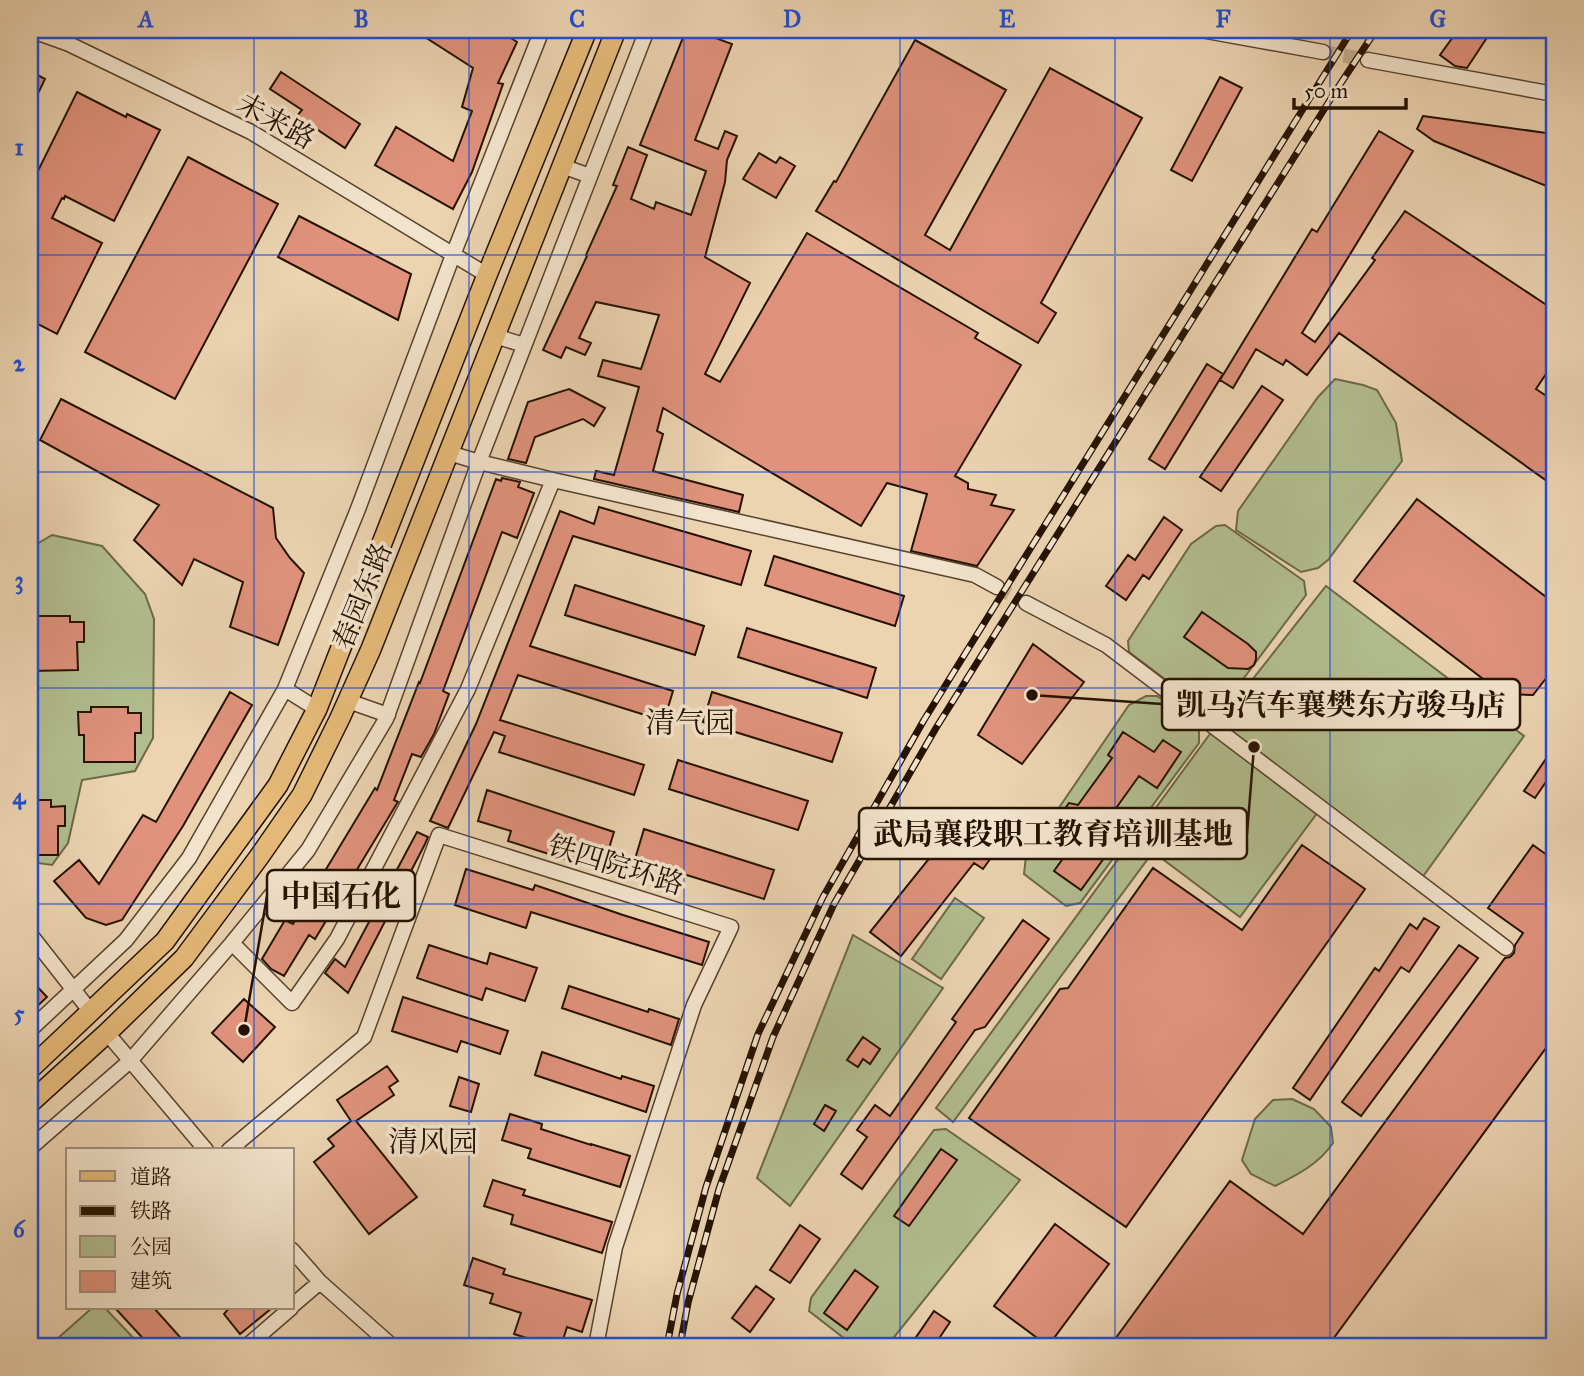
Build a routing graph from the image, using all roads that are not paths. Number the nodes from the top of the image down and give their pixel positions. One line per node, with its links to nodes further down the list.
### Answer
1 (30, 30): 12 (street, 未来路)
2 (542, 30): 12 (street)
3 (587, 30): 13 (main road, 春园东路)
4 (616, 30): 10 (main road, 春园东路)
5 (647, 30): 11 (street)
6 (1201, 30): 7 (street)
7 (1323, 52)
8 (1368, 60): 9 (street)
9 (1554, 94)
10 (562, 166): 11 (street); 14 (main road, 春园东路)
11 (590, 176): 15 (street)
12 (453, 255): 13 (street, 未来路); 21 (street)
13 (487, 275): 23 (main road, 春园东路)
14 (495, 336): 15 (street); 16 (main road, 春园东路)
15 (524, 345): 17 (street)
16 (449, 453): 17 (street); 22 (main road, 春园东路)
17 (479, 462): 18 (street); 24 (street)
18 (553, 480): 19 (street); 26 (street)
19 (997, 587)
20 (1026, 603): 27 (street)
21 (285, 689): 23 (street); 28 (street)
22 (348, 701): 24 (street); 31 (main road, 春园东路)
23 (317, 709): 29 (main road, 春园东路)
24 (388, 715): 26 (street)
25 (30, 934): 28 (street)
26 (232, 943): 32 (street)
27 (1506, 948)
28 (74, 990): 29 (street); 30 (street)
29 (91, 1012): 33 (main road, 春园东路)
30 (30, 1030)
31 (107, 1033): 32 (street); 34 (main road, 春园东路)
32 (130, 1061): 35 (street); 36 (street)
33 (30, 1069)
34 (30, 1103)
35 (30, 1148)
36 (204, 1148)
37 (231, 1148): 44 (street, 铁四院环路)
38 (294, 1252): 39 (street)
39 (320, 1282): 40 (street); 43 (street)
40 (294, 1305)
41 (289, 1310): 42 (street)
42 (247, 1346)
43 (392, 1346)
44 (596, 1346)

